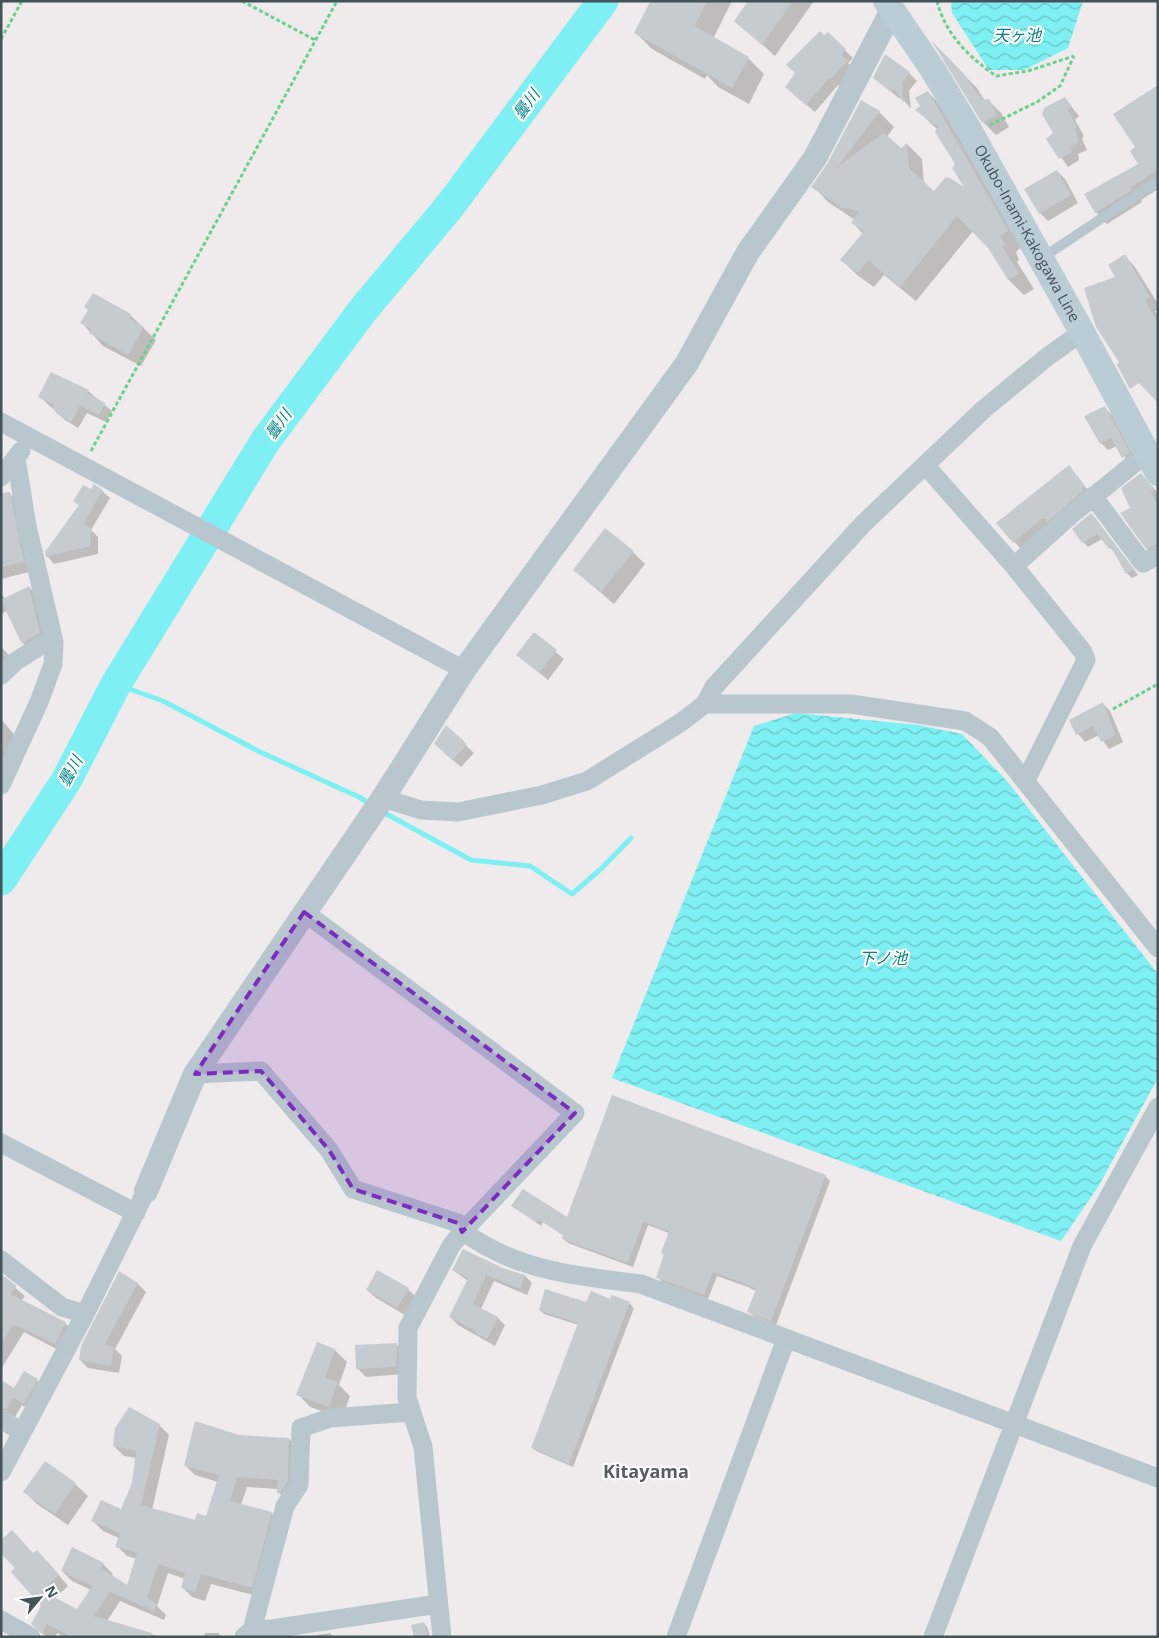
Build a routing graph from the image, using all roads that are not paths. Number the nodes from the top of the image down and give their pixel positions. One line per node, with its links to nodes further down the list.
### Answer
1 (889, 6): 3 (main road, Okubo-Inami-Kakogawa Line); 15 (street)
2 (1158, 181): 3 (lane)
3 (1041, 258): 4 (main road, Okubo-Inami-Kakogawa Line)
4 (1082, 332): 8 (main road, Okubo-Inami-Kakogawa Line); 9 (street)
5 (1, 422): 6 (street)
6 (31, 438): 7 (street); 15 (street)
7 (16, 458): 10 (street); 14 (street)
8 (1154, 462): 11 (street)
9 (925, 465): 13 (street); 17 (street)
10 (1, 477)
11 (1093, 496): 12 (street); 13 (street)
12 (1158, 555)
13 (1014, 566): 18 (street)
14 (53, 638): 16 (street); 19 (street)
15 (464, 670): 20 (street)
16 (1, 675)
17 (705, 704): 18 (street); 20 (street)
18 (1026, 780): 22 (street)
19 (1, 785)
20 (383, 798): 21 (street)
21 (304, 912): 23 (street); 28 (street)
22 (1158, 948)
23 (196, 1074): 26 (street); 28 (street)
24 (1158, 1106): 34 (street)
25 (1, 1144): 27 (street)
26 (146, 1191): 27 (street)
27 (136, 1213): 30 (street)
28 (462, 1232): 31 (street); 32 (street)
29 (1, 1260): 30 (street)
30 (85, 1314): 35 (street)
31 (786, 1339): 34 (street); 43 (street)
32 (411, 1412): 38 (street); 40 (street)
33 (1, 1420): 35 (street)
34 (1015, 1424): 37 (street); 44 (street)
35 (22, 1432): 36 (street)
36 (1, 1472)
37 (1158, 1478)
38 (438, 1604): 40 (street); 42 (street)
39 (1, 1620): 41 (street)
40 (248, 1633)
41 (31, 1637)
42 (442, 1637)
43 (676, 1637)
44 (933, 1637)

